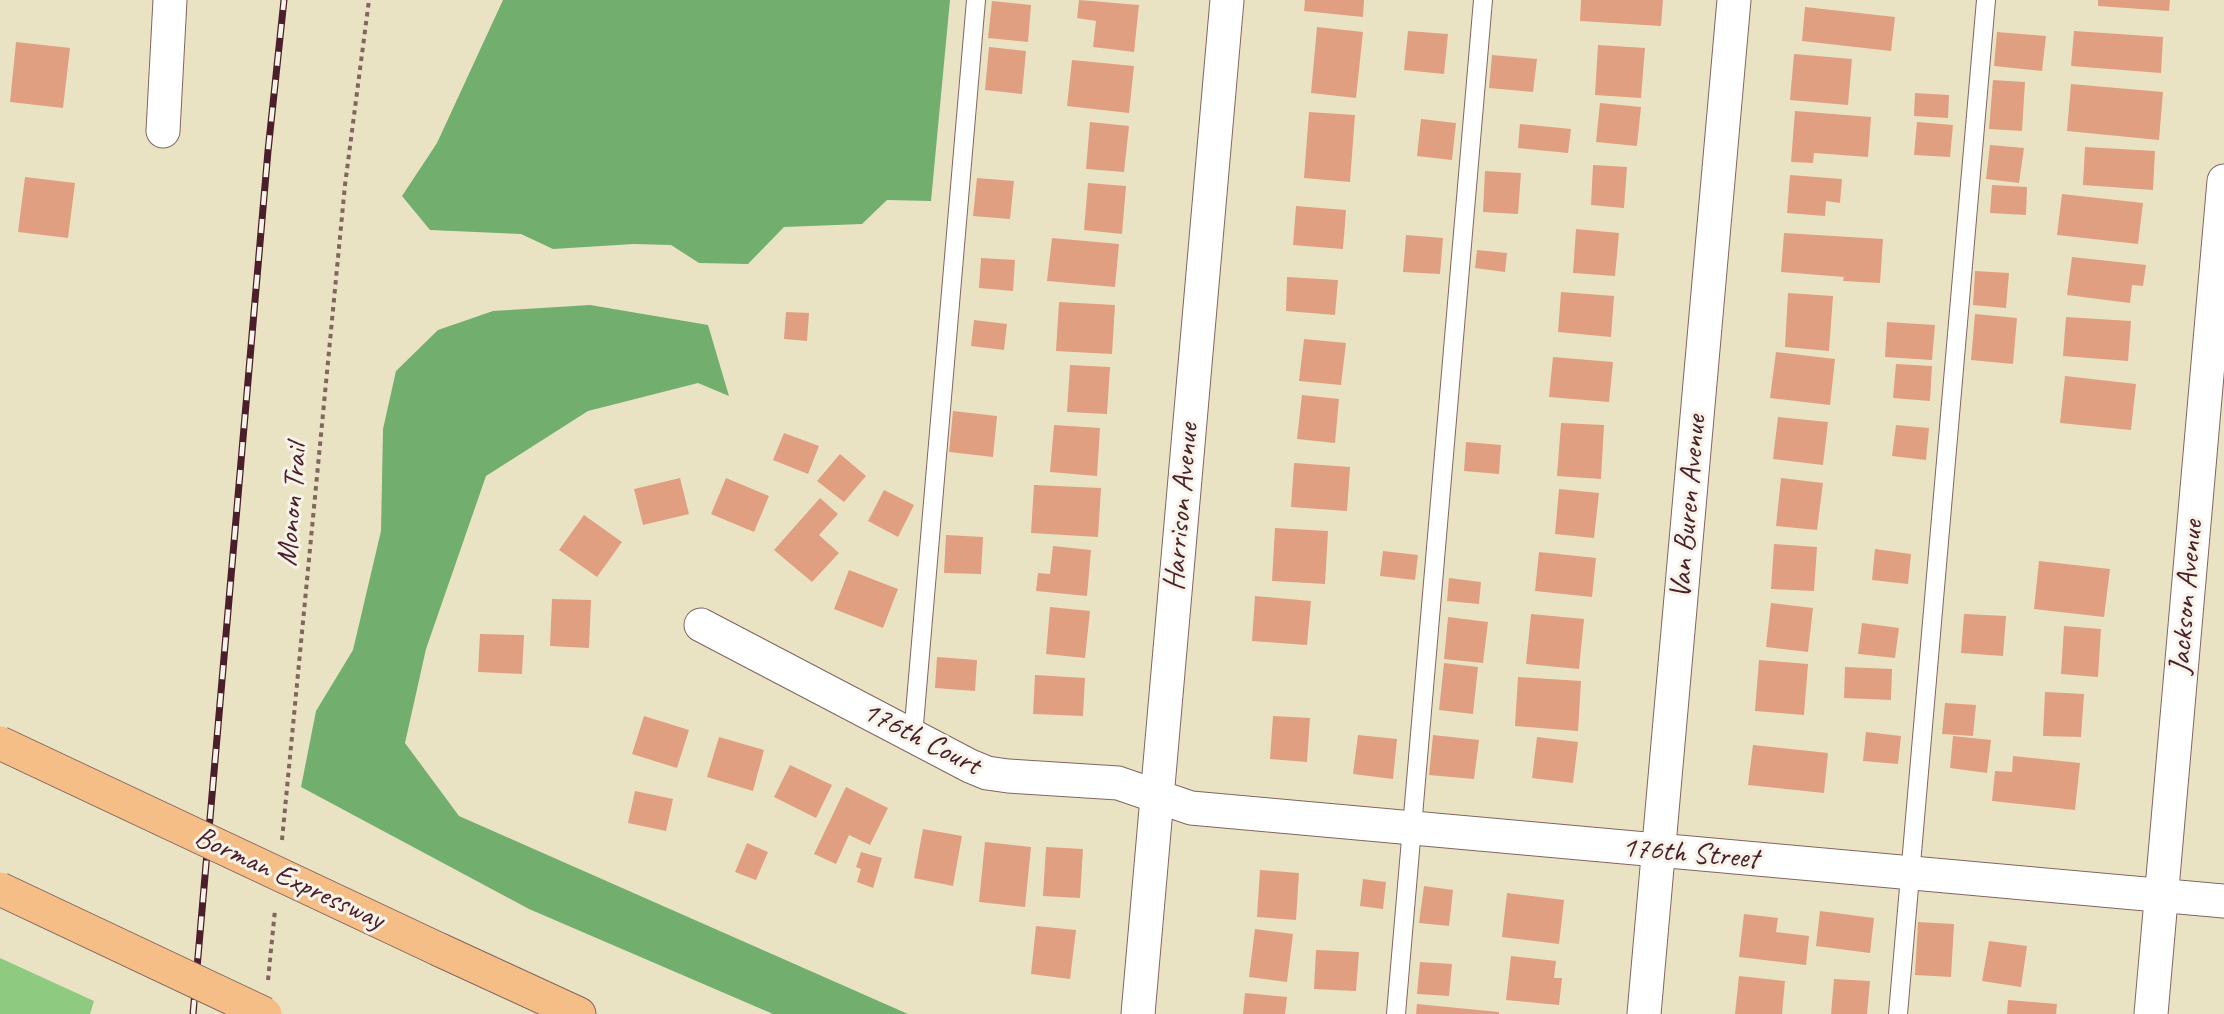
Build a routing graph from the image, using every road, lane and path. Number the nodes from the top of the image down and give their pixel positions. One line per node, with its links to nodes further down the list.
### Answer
1 (170, 0): 8 (street)
2 (369, 0): 15 (path, Monon Trail)
3 (976, 0): 11 (lane)
4 (1227, 0): 13 (street, Harrison Avenue)
5 (1483, 0): 14 (lane)
6 (1734, 0): 16 (street, Van Buren Avenue)
7 (1986, 0): 17 (lane)
8 (163, 131)
9 (2224, 181): 19 (street, Jackson Avenue)
10 (701, 624): 11 (street, 176th Court)
11 (913, 736): 13 (street, 176th Court)
12 (0, 743): 23 (highway, Borman Expressway, bridge)
13 (1157, 797): 14 (street, 176th Street); 24 (street, Harrison Avenue)
14 (1412, 828): 16 (street, 176th Street); 25 (lane)
15 (282, 840)
16 (1659, 851): 17 (street, 176th Street); 26 (street, Van Buren Avenue)
17 (1910, 873): 19 (street, 176th Street); 27 (lane)
18 (0, 889): 22 (highway, bridge)
19 (2161, 896): 21 (street, 176th Street); 28 (street, Jackson Avenue)
20 (276, 898): 22 (path)
21 (2224, 901)
22 (266, 1002)
23 (579, 1014)
24 (1138, 1014)
25 (1396, 1014)
26 (1644, 1014)
27 (1898, 1014)
28 (2151, 1014)

